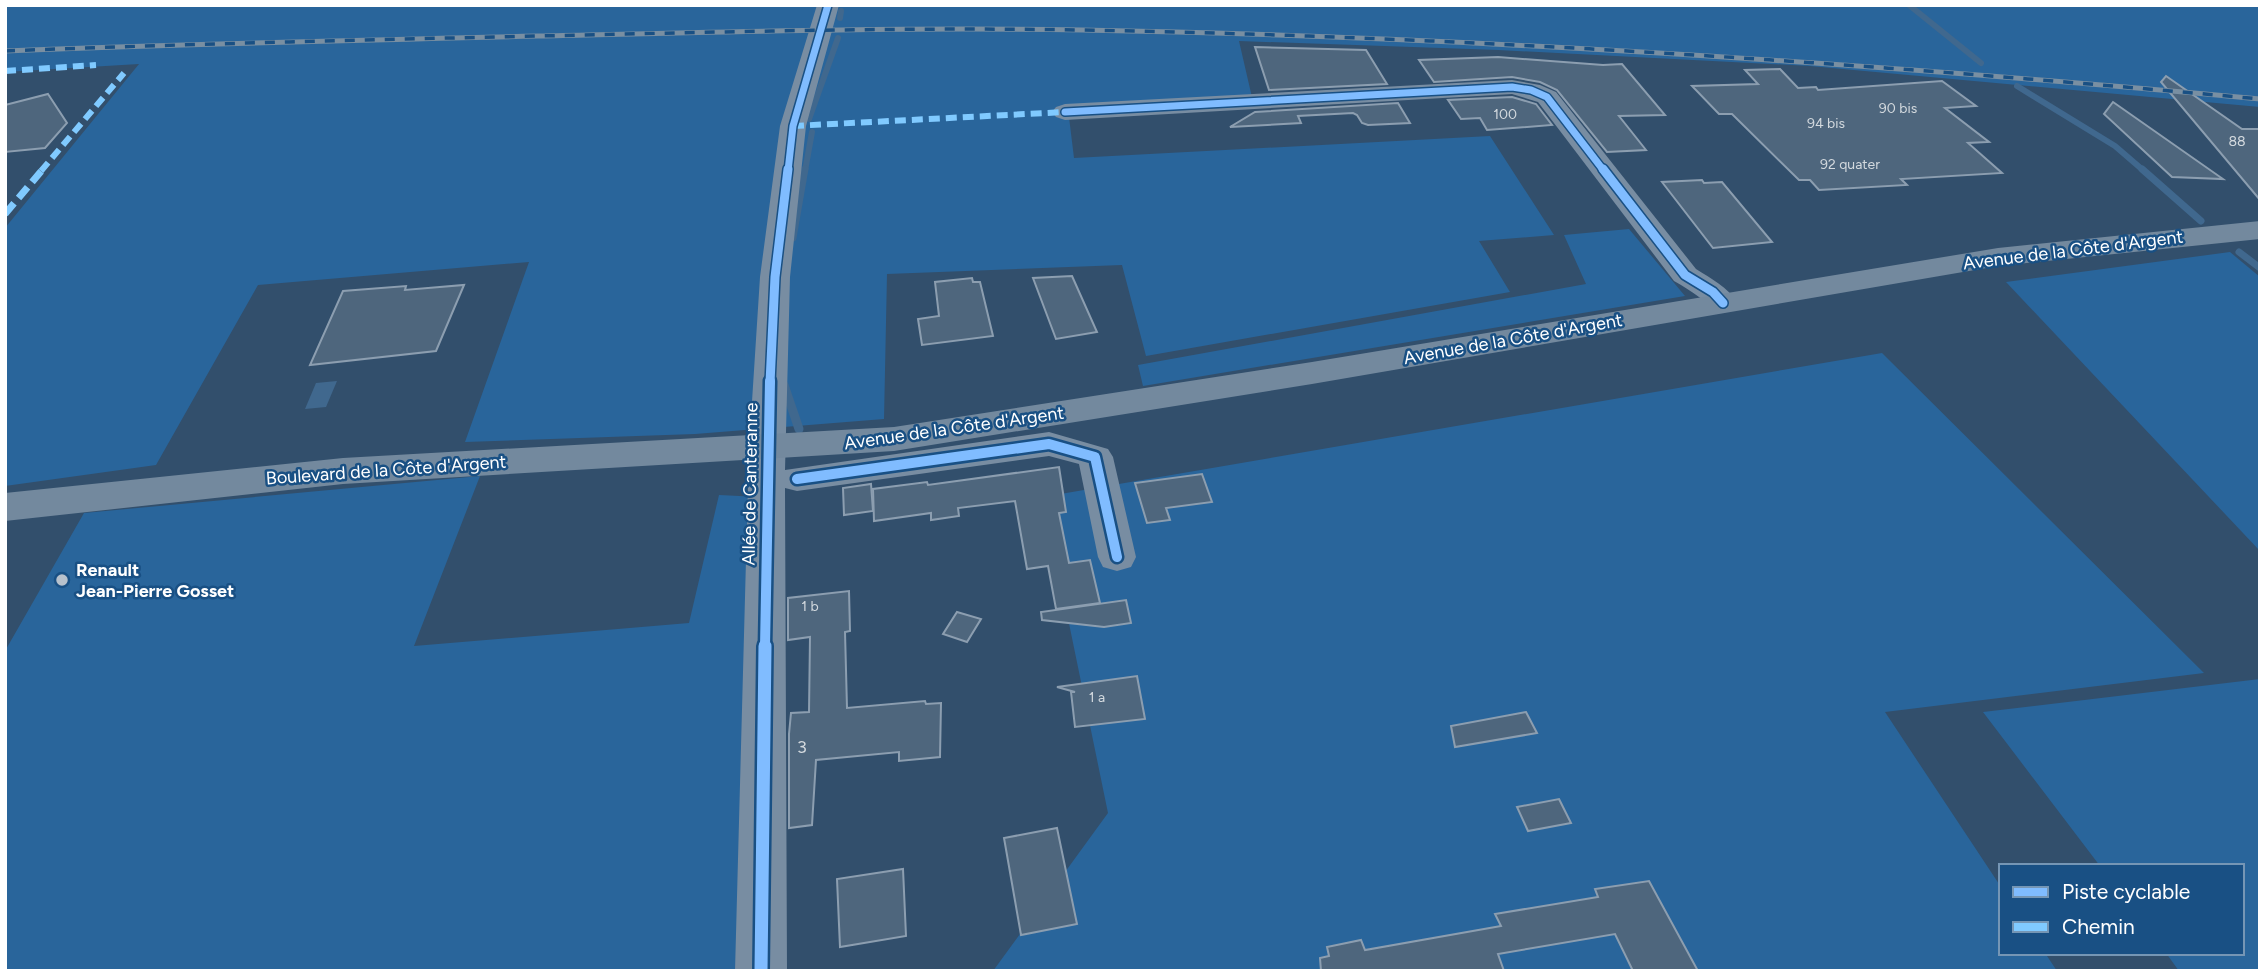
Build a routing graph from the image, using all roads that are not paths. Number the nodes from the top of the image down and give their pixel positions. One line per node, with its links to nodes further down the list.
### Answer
1 (828, 5): 6 (street, Allée de Canteranne)
2 (1065, 112): 4 (street)
3 (2260, 230): 4 (main road, Avenue de la Côte d'Argent)
4 (1723, 303): 5 (main road, Avenue de la Côte d'Argent)
5 (1045, 430): 6 (main road, Avenue de la Côte d'Argent); 7 (street); 9 (street)
6 (767, 448): 8 (main road, Boulevard de la Côte d'Argent); 10 (street, Allée de Canteranne)
7 (797, 479)
8 (5, 508)
9 (1117, 557)
10 (761, 971)

